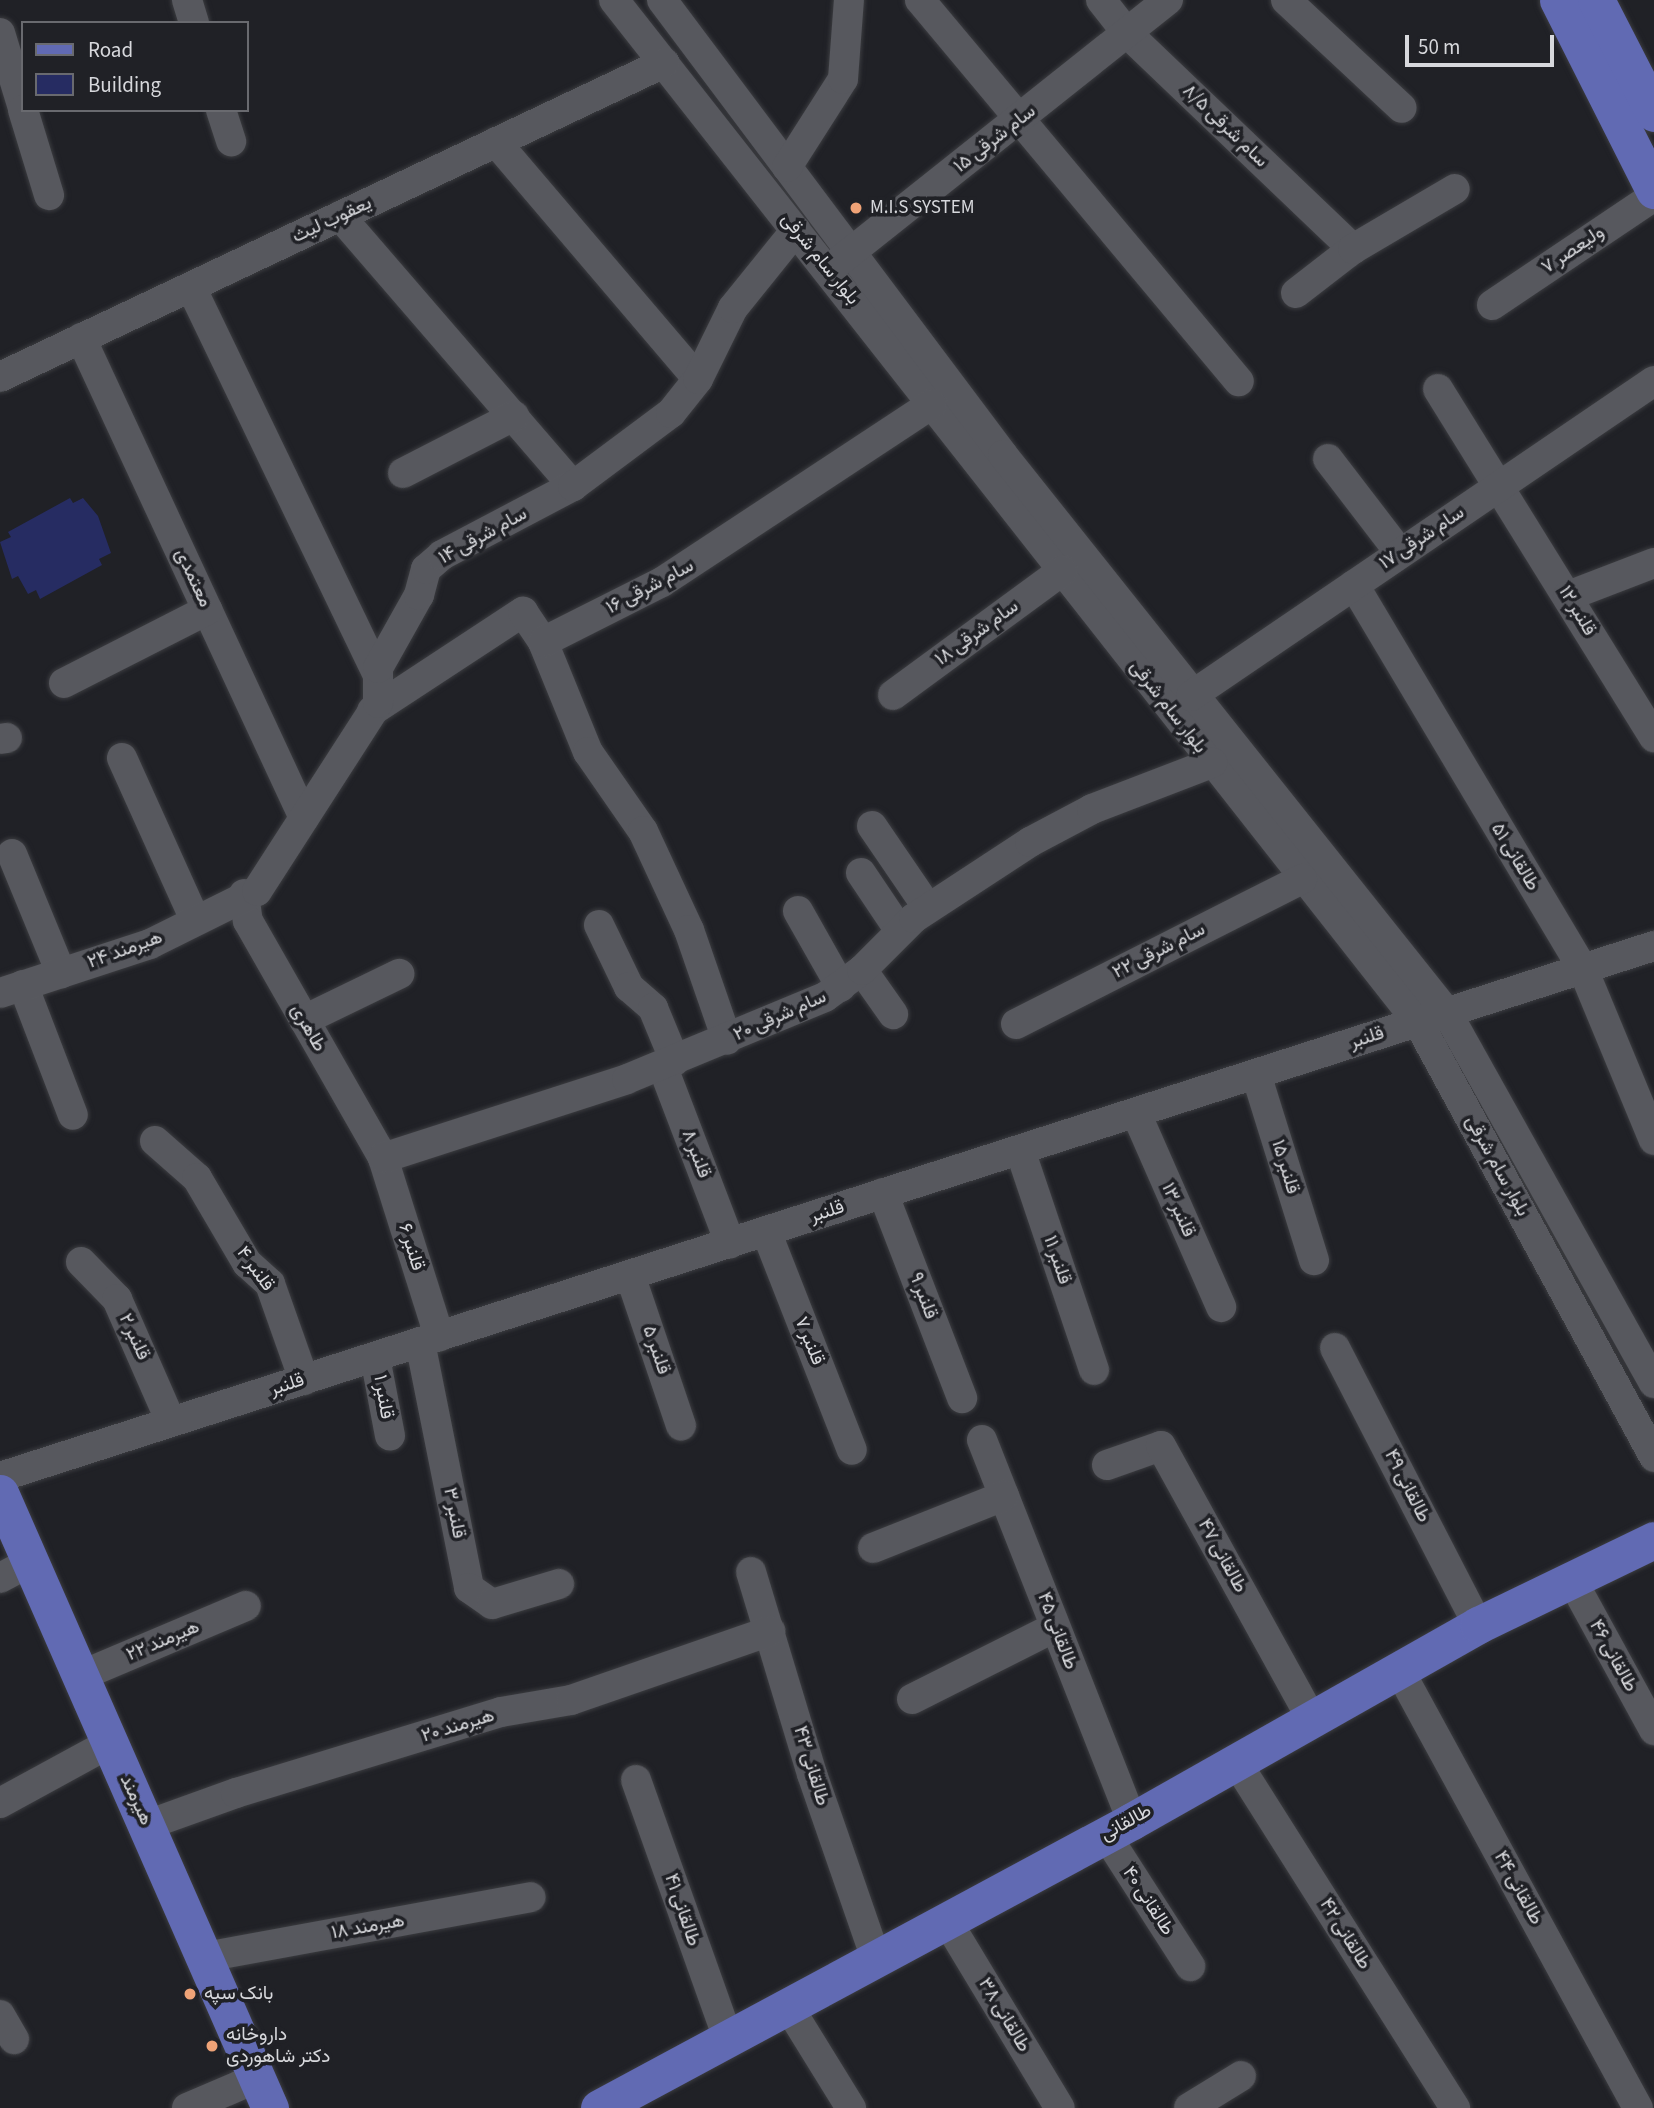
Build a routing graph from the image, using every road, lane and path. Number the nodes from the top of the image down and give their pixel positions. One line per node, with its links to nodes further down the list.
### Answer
1 (187, 0): 11 (street)
2 (614, 0): 14 (street, بلوار سام شرقی)
3 (662, 0): 23 (street, بلوار سام شرقی)
4 (849, 0): 23 (street)
5 (920, 0): 20 (street)
6 (1101, 0): 13 (street, سام شرقی ۸/۵)
7 (1168, 0): 13 (street, سام شرقی ۱۵)
8 (1286, 0): 16 (street)
9 (1558, 0): 25 (main road)
10 (1601, 2): 19 (main road)
11 (193, 21)
12 (0, 33): 15 (street)
13 (1127, 33): 20 (street, سام شرقی ۱۵); 29 (street, سام شرقی ۸/۵)
14 (664, 64): 22 (street, یعقوب لیث); 28 (street, بلوار سام شرقی)
15 (21, 102)
16 (1402, 108)
17 (24, 112): 26 (street)
18 (222, 112): 21 (street)
19 (1654, 113)
20 (1019, 120): 30 (street, سام شرقی ۱۵); 37 (street)
21 (231, 141)
22 (496, 142): 27 (street, یعقوب لیث); 36 (street)
23 (787, 167): 30 (street, بلوار سام شرقی)
24 (1455, 189): 29 (street)
25 (1654, 193): 33 (street, ولیعصر ۷)
26 (49, 195)
27 (340, 216): 31 (street, یعقوب لیث); 41 (street)
28 (796, 230): 30 (street, بلوار سام شرقی); 36 (street, سام شرقی ۱۴)
29 (1353, 249): 32 (street)
30 (840, 261): 40 (street, بلوار سام شرقی); 56 (street, بلوار سام شرقی)
31 (191, 287): 34 (street, یعقوب لیث); 53 (street)
32 (1296, 293)
33 (1492, 305)
34 (81, 338): 35 (street, یعقوب لیث); 51 (street, معتمدی)
35 (0, 377)
36 (698, 379): 45 (street, سام شرقی ۱۴)
37 (1239, 381)
38 (1654, 381): 44 (street, سام شرقی ۱۷)
39 (1438, 389): 44 (street, قلنبر ۱۲)
40 (932, 404): 48 (street, بلوار سام شرقی); 52 (street, سام شرقی ۱۶)
41 (514, 416): 43 (street); 45 (street)
42 (1328, 459): 46 (street)
43 (403, 473)
44 (1500, 485): 46 (street, سام شرقی ۱۷); 50 (street, قلنبر ۱۲)
45 (573, 486): 53 (street, سام شرقی ۱۴)
46 (1401, 554): 49 (street, سام شرقی ۱۷)
47 (1654, 564): 50 (street)
48 (1062, 571): 55 (street, سام شرقی ۱۸); 60 (street, بلوار سام شرقی)
49 (1353, 585): 56 (street, سام شرقی ۱۷); 73 (street, طالقانی ۵۱)
50 (1568, 596): 58 (street, قلنبر ۱۲)
51 (207, 610): 54 (street); 61 (street, معتمدی)
52 (543, 642): 57 (street); 83 (street)
53 (377, 675): 57 (street, سام شرقی ۱۴)
54 (64, 683)
55 (893, 695)
56 (1191, 696): 78 (street, بلوار سام شرقی)
57 (372, 711): 61 (street, سام شرقی ۱۴)
58 (1654, 737)
59 (122, 758): 69 (street)
60 (1212, 763): 65 (street, بلوار سام شرقی); 67 (street, سام شرقی ۲۰)
61 (304, 818): 66 (street, سام شرقی ۱۴)
62 (872, 826): 67 (street)
63 (12, 854): 74 (street)
64 (861, 873): 71 (street)
65 (1302, 879): 81 (street, بلوار سام شرقی); 82 (street, سام شرقی ۲۲)
66 (244, 894): 69 (street, هیرمند ۲۴); 80 (street, طاهری)
67 (928, 908): 71 (street, سام شرقی ۲۰)
68 (798, 911): 76 (street)
69 (195, 920): 74 (street, هیرمند ۲۴)
70 (600, 925): 84 (street, قلنبر ۸)
71 (900, 931): 76 (street, سام شرقی ۲۰)
72 (1654, 946): 73 (street, قلنبر)
73 (1583, 970): 78 (street, قلنبر); 88 (street, طالقانی ۵۱)
74 (61, 973): 77 (street, هیرمند ۲۴)
75 (399, 974): 80 (street)
76 (852, 979): 79 (street); 83 (street, سام شرقی ۲۰)
77 (11, 989): 87 (street)
78 (1447, 1013): 81 (street, قلنبر); 104 (street, بلوار سام شرقی)
79 (893, 1014)
80 (304, 1020): 91 (street, طاهری)
81 (1418, 1022): 85 (street, قلنبر); 111 (street, بلوار سام شرقی)
82 (1016, 1024)
83 (727, 1040): 84 (street, سام شرقی ۲۰)
84 (668, 1063): 91 (street, سام شرقی ۲۰); 94 (street, قلنبر ۸)
85 (1256, 1074): 86 (street, قلنبر); 95 (street, قلنبر ۱۵)
86 (1136, 1112): 90 (street, قلنبر); 98 (street, قلنبر ۱۳)
87 (73, 1115)
88 (1654, 1140)
89 (155, 1141): 103 (street, قلنبر ۴)
90 (1020, 1150): 92 (street, قلنبر); 102 (street, قلنبر ۱۱)
91 (383, 1158): 99 (street, قلنبر ۶)
92 (883, 1194): 93 (street, قلنبر); 105 (street, قلنبر ۹)
93 (766, 1231): 94 (street, قلنبر); 110 (street, قلنبر ۷)
94 (730, 1243): 97 (street, قلنبر)
95 (1314, 1260)
96 (81, 1262): 106 (street, قلنبر ۲)
97 (630, 1275): 99 (street, قلنبر); 107 (street, قلنبر ۵)
98 (1221, 1307)
99 (429, 1339): 101 (street, قلنبر); 121 (street, قلنبر ۳)
100 (1335, 1348): 123 (street, طالقانی ۴۹)
101 (375, 1357): 103 (street, قلنبر); 108 (street, قلنبر ۱)
102 (1094, 1370)
103 (304, 1380): 106 (street, قلنبر)
104 (1654, 1383)
105 (962, 1398)
106 (171, 1422): 113 (street, قلنبر)
107 (681, 1426)
108 (390, 1436)
109 (982, 1440): 115 (street, طالقانی ۴۵)
110 (852, 1450)
111 (1654, 1458)
112 (1107, 1465): 129 (street, طالقانی ۴۷)
113 (0, 1477)
114 (0, 1493): 118 (main road, هیرمند)
115 (1004, 1496): 117 (street); 124 (street, طالقانی ۴۵)
116 (1654, 1540): 120 (main road, طالقانی)
117 (873, 1548)
118 (15, 1570): 127 (main road, هیرمند)
119 (751, 1572): 125 (street, طالقانی ۴۳)
120 (1573, 1582): 123 (main road, طالقانی); 130 (street, طالقانی ۴۶)
121 (559, 1584)
122 (246, 1606): 127 (street, هیرمند ۲۲)
123 (1478, 1625): 126 (main road, طالقانی)
124 (1055, 1627): 128 (street); 136 (street, طالقانی ۴۵)
125 (770, 1631): 135 (street, هیرمند ۲۰); 140 (street, طالقانی ۴۳)
126 (1398, 1668): 129 (main road, طالقانی); 152 (street, طالقانی ۴۴)
127 (80, 1676): 131 (main road, هیرمند)
128 (912, 1699)
129 (1310, 1716): 132 (main road, طالقانی)
130 (1654, 1730)
131 (110, 1743): 134 (street); 135 (main road, هیرمند)
132 (1235, 1760): 136 (main road, طالقانی); 151 (street, طالقانی ۴۲)
133 (636, 1780): 143 (street, طالقانی ۴۱)
134 (0, 1802)
135 (147, 1825): 139 (main road, هیرمند)
136 (1119, 1828): 138 (main road, طالقانی); 141 (street, طالقانی ۴۰)
137 (531, 1897): 139 (street, هیرمند ۱۸)
138 (947, 1921): 140 (main road, طالقانی); 149 (street, طالقانی ۳۸)
139 (205, 1957): 145 (main road, هیرمند)
140 (876, 1959): 142 (main road, طالقانی)
141 (1190, 1966)
142 (788, 2006): 143 (main road, طالقانی); 148 (street)
143 (727, 2039): 146 (main road, طالقانی)
144 (1241, 2076): 150 (street)
145 (263, 2093): 147 (street)
146 (604, 2107)
147 (187, 2108)
148 (850, 2108)
149 (1060, 2108)
150 (1189, 2108)
151 (1455, 2108)
152 (1638, 2108)

